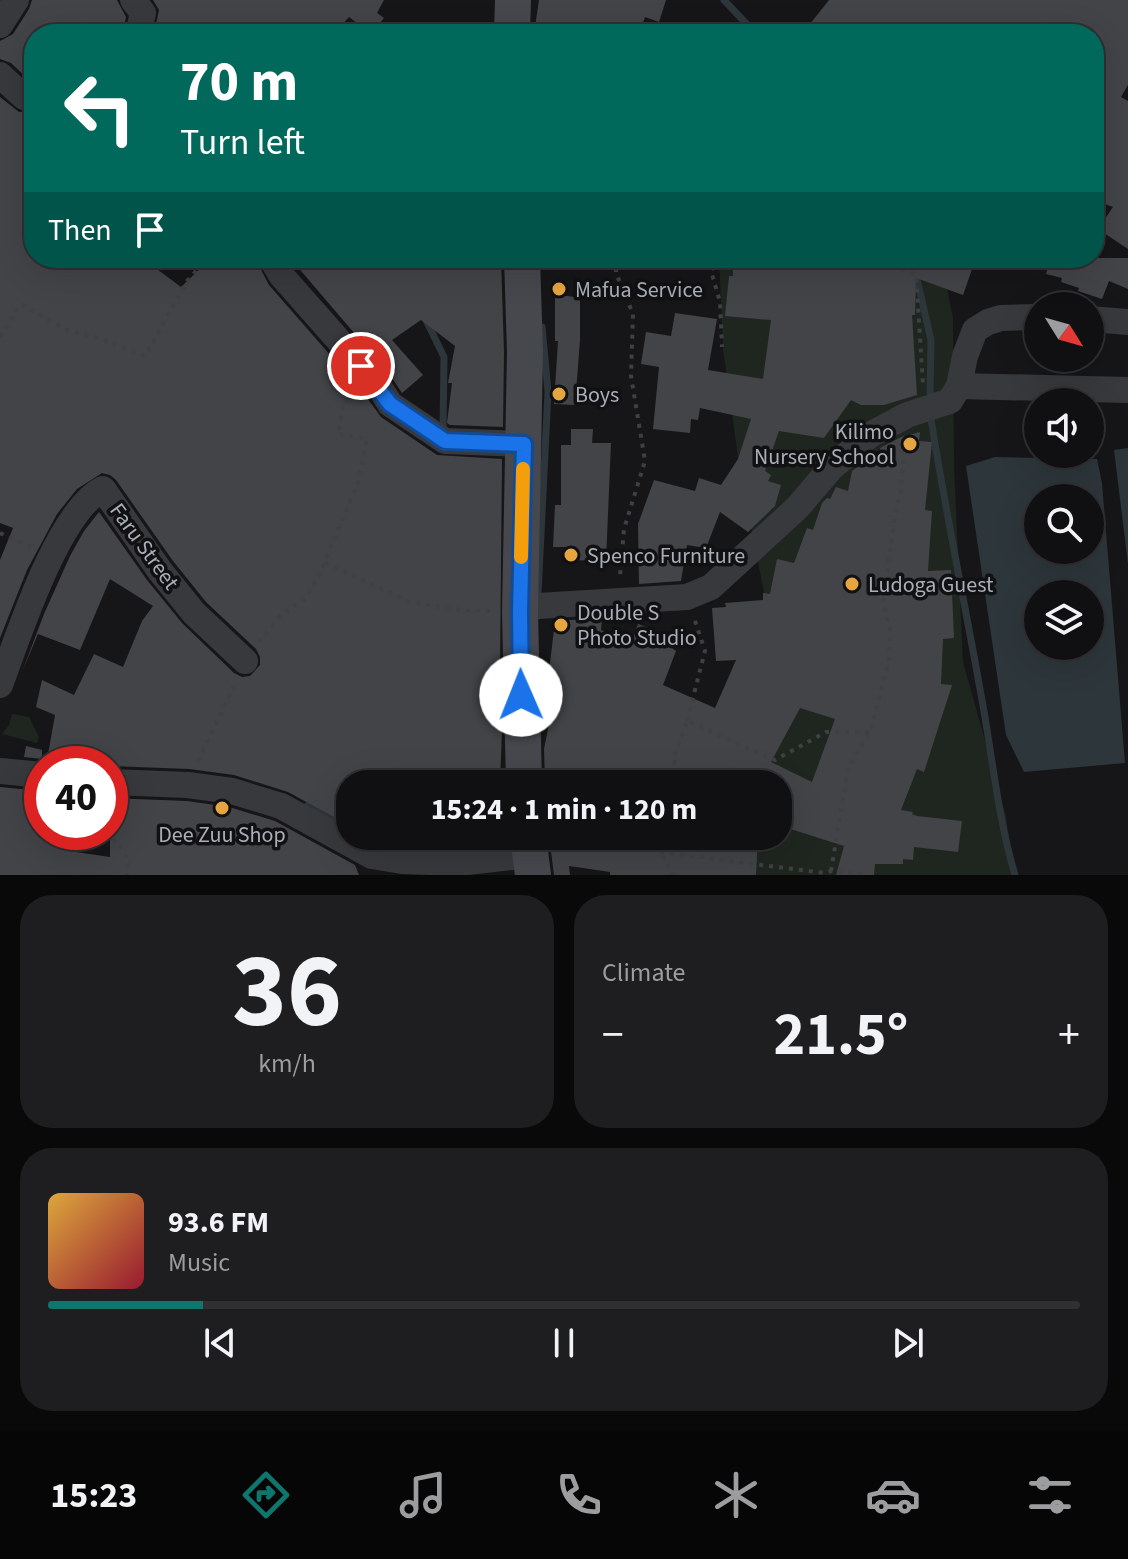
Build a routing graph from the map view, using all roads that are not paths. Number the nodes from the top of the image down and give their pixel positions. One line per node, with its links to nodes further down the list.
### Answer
1 (16, 0): 6 (street)
2 (133, 0): 4 (street)
3 (513, 0): 5 (street)
4 (140, 24)
5 (512, 24)
6 (0, 25)
7 (0, 75): 8 (street)
8 (24, 97)
9 (277, 268): 16 (street)
10 (522, 268): 16 (street)
11 (1024, 317): 14 (street)
12 (1104, 320): 13 (street)
13 (1128, 322)
14 (959, 386): 15 (street); 17 (street)
15 (1128, 390)
16 (524, 444): 17 (street)
17 (520, 612): 20 (street)
18 (245, 661): 19 (street, Faru Street)
19 (0, 685)
20 (524, 770)
21 (0, 771): 22 (street)
22 (24, 773)
23 (128, 783): 24 (street)
24 (530, 855)

